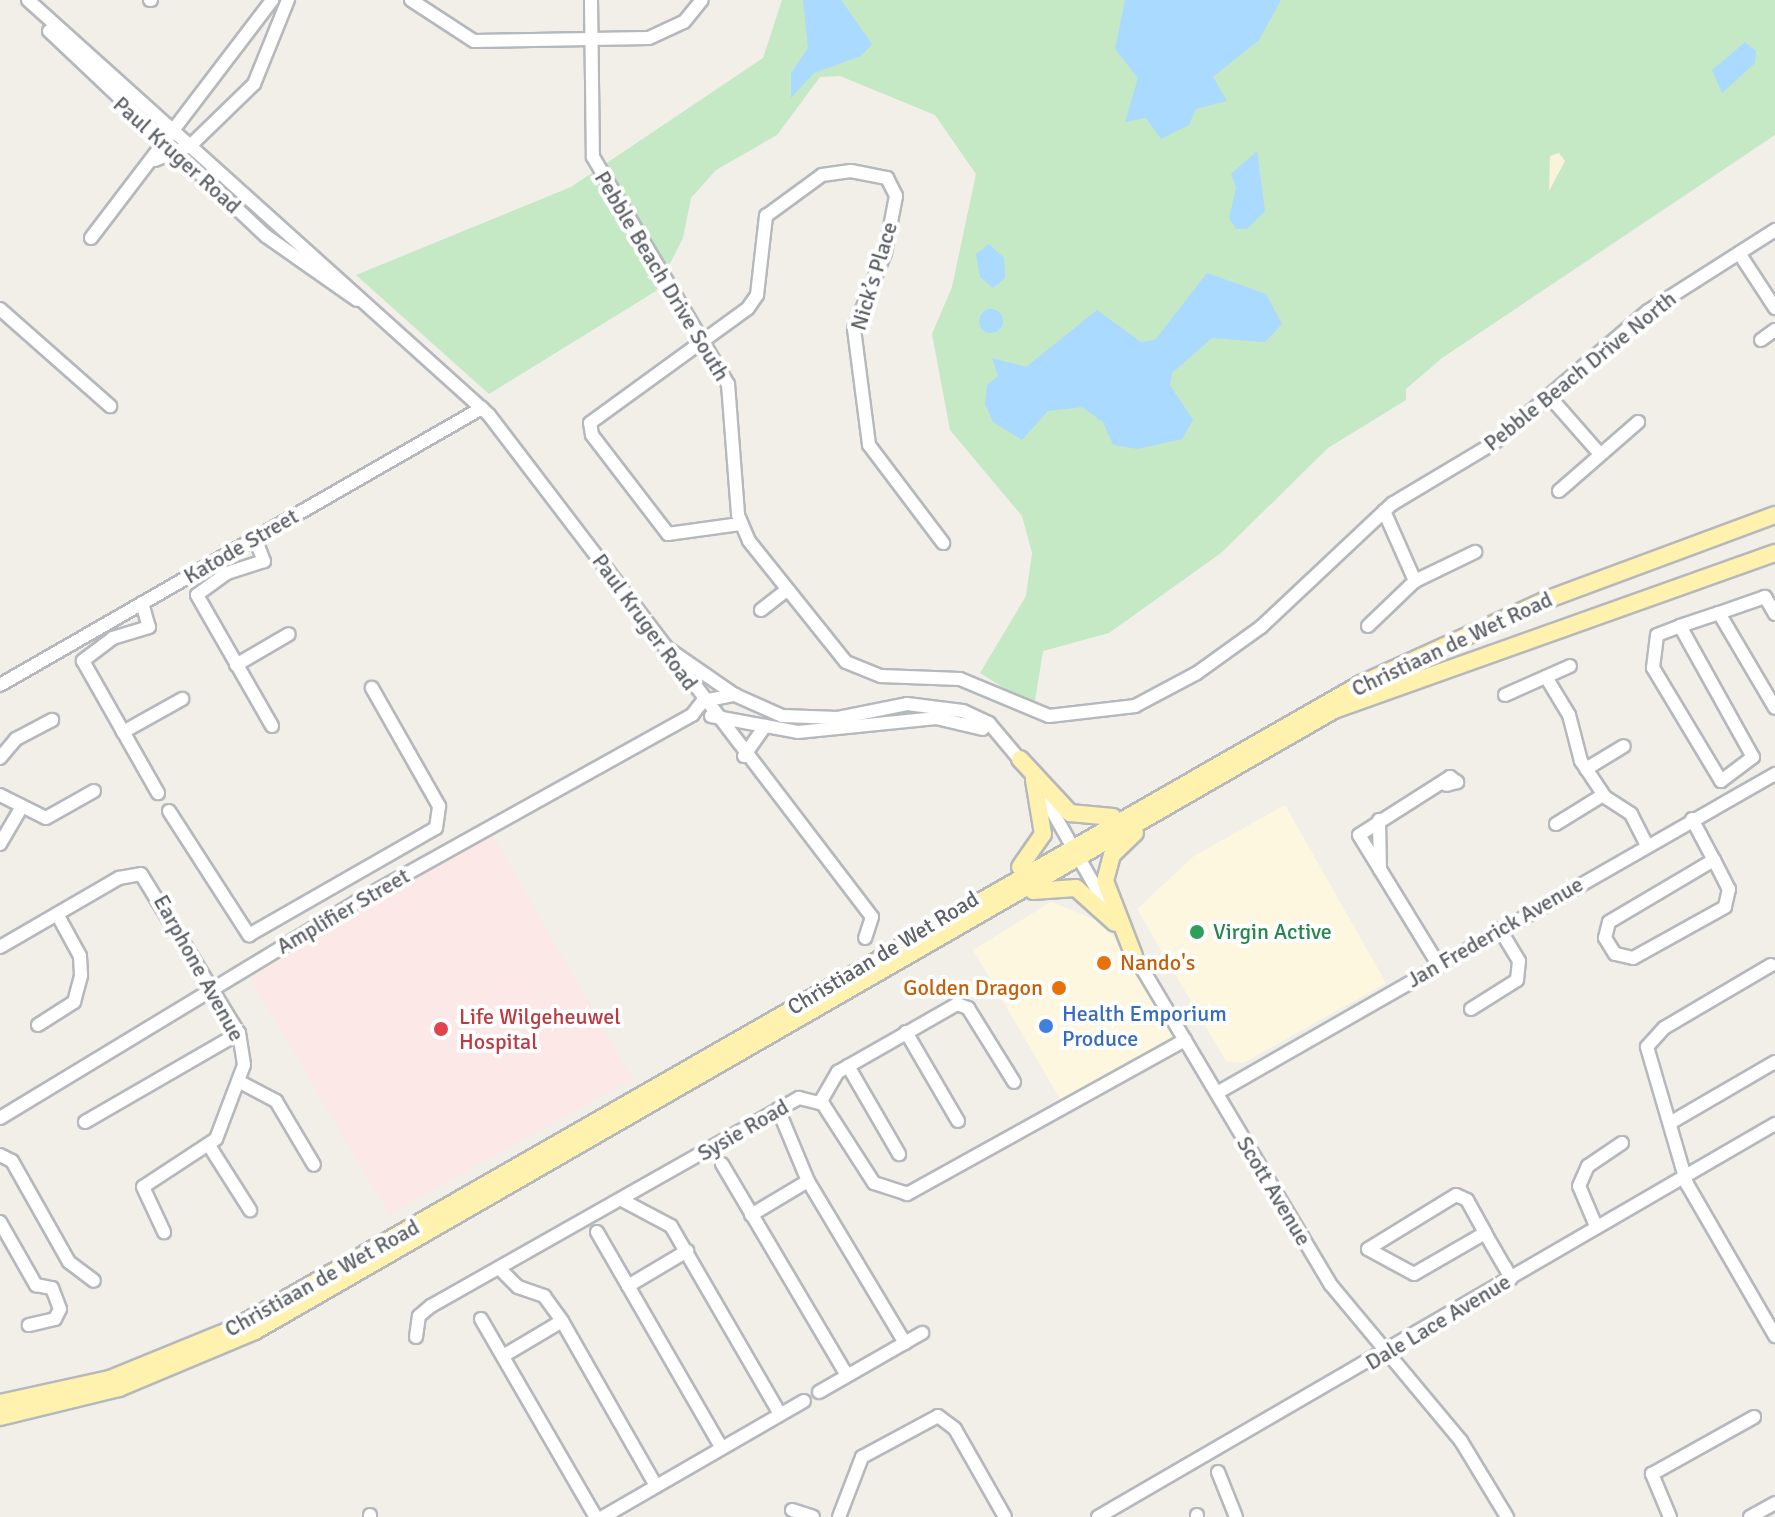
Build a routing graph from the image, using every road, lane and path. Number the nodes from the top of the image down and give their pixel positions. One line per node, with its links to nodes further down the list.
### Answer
1 (17, 0): 10 (street, Paul Kruger Road)
2 (28, 0): 9 (street, Paul Kruger Road)
3 (272, 0): 9 (street)
4 (288, 0): 11 (street)
5 (411, 0): 8 (street)
6 (591, 0): 8 (street, Pebble Beach Drive South)
7 (702, 0): 8 (street)
8 (591, 39): 21 (street, Pebble Beach Drive South)
9 (173, 132): 10 (street); 11 (street, Paul Kruger Road)
10 (164, 143): 12 (street, Paul Kruger Road); 13 (street)
11 (190, 146): 12 (street); 19 (street, Paul Kruger Road)
12 (177, 154): 13 (street); 19 (street, Paul Kruger Road)
13 (155, 160): 15 (street)
14 (1775, 230): 16 (street, Pebble Beach Drive North)
15 (91, 238)
16 (1739, 253): 17 (street); 23 (street, Pebble Beach Drive North)
17 (1775, 308)
18 (0, 309): 24 (street)
19 (390, 322): 25 (street, Paul Kruger Road)
20 (1775, 330): 22 (street)
21 (701, 338): 31 (street, Pebble Beach Drive South); 31 (street); 33 (street, Nick’s Place)
22 (1761, 340)
23 (1549, 396): 27 (street); 29 (street, Pebble Beach Drive North)
24 (110, 406)
25 (482, 408): 32 (street, Katode Street); 46 (street, Paul Kruger Road)
26 (1638, 422): 27 (street)
27 (1600, 454): 28 (street)
28 (1559, 491)
29 (1384, 511): 36 (street); 37 (street, Pebble Beach Drive South)
30 (1775, 515): 81 (main road, Christiaan de Wet Road)
31 (740, 524): 37 (street, Pebble Beach Drive South)
32 (255, 538): 39 (street, Katode Street); 47 (street)
33 (943, 543)
34 (1475, 552): 36 (street)
35 (1775, 553): 77 (main road, Christiaan de Wet Road)
36 (1415, 581): 43 (street)
37 (785, 591): 40 (street)
38 (1770, 595): 41 (street); 42 (street)
39 (142, 603): 50 (street, Katode Street); 63 (street)
40 (761, 610)
41 (1719, 613): 44 (street); 56 (street)
42 (1775, 614)
43 (1368, 626)
44 (1680, 626): 44 (street)
45 (289, 634): 47 (street)
46 (664, 646): 52 (street); 55 (street, Paul Kruger Road)
47 (236, 665): 60 (street)
48 (1570, 666): 49 (street)
49 (1546, 677): 53 (street); 68 (street)
50 (0, 685)
51 (372, 688): 90 (street)
52 (735, 695): 55 (street); 62 (street)
53 (1505, 695)
54 (182, 699): 63 (street)
55 (703, 701): 57 (street, Amplifier Street); 58 (street, Paul Kruger Road)
56 (1775, 708)
57 (692, 715): 58 (street); 92 (street, Amplifier Street)
58 (714, 716): 61 (street); 65 (street, Paul Kruger Road)
59 (52, 720): 66 (street)
60 (272, 726)
61 (765, 726): 62 (street); 65 (street)
62 (994, 731): 67 (street)
63 (123, 732): 74 (street)
64 (1624, 746): 68 (street)
65 (744, 756): 96 (street, Paul Kruger Road)
66 (0, 758)
67 (1020, 759): 70 (street); 81 (main road)
68 (1586, 769): 76 (street)
69 (1775, 774): 82 (street, Jan Frederick Avenue)
70 (1034, 780): 87 (street); 91 (main road)
71 (1446, 785): 83 (street)
72 (94, 791): 79 (street)
73 (1633, 792): 78 (street)
74 (158, 793)
75 (0, 795): 79 (street)
76 (1603, 795): 78 (street); 84 (street)
77 (1178, 801): 87 (main road, Christiaan de Wet Road); 98 (main road)
78 (1619, 803): 86 (street)
79 (21, 808): 85 (street)
80 (169, 811): 90 (street)
81 (1117, 817): 87 (main road, Christiaan de Wet Road)
82 (1692, 819): 86 (street, Jan Frederick Avenue); 88 (street)
83 (1379, 820): 89 (street); 89 (street)
84 (1556, 824)
85 (0, 844)
86 (1647, 845): 95 (street, Jan Frederick Avenue)
87 (1075, 851): 91 (main road, Christiaan de Wet Road); 94 (street, Scott Avenue)
88 (1714, 860): 88 (street)
89 (1380, 870): 99 (street)
90 (344, 881): 92 (street)
91 (1001, 893): 94 (main road); 152 (main road, Christiaan de Wet Road); 154 (main road, Christiaan de Wet Road)
92 (356, 902): 101 (street, Amplifier Street)
93 (57, 914): 97 (street); 101 (street, Earphone Avenue); 103 (street)
94 (1118, 927): 98 (street, Scott Avenue)
95 (1500, 929): 99 (street, Jan Frederick Avenue); 102 (street)
96 (865, 938)
97 (0, 947)
98 (1134, 956): 106 (street, Scott Avenue)
99 (1438, 964): 111 (street, Jan Frederick Avenue)
100 (1771, 965): 117 (street)
101 (211, 986): 105 (street, Earphone Avenue); 114 (street, Amplifier Street)
102 (1471, 1009)
103 (38, 1025)
104 (906, 1032): 108 (street); 110 (street); 115 (street)
105 (239, 1033): 109 (street, Earphone Avenue); 116 (street)
106 (1185, 1040): 111 (street, Scott Avenue); 112 (street, Sysie Road)
107 (1775, 1062): 117 (street)
108 (848, 1066): 112 (street); 121 (street)
109 (240, 1082): 120 (street, Earphone Avenue); 124 (street)
110 (1014, 1082)
111 (1217, 1093): 147 (street, Scott Avenue)
112 (821, 1101): 113 (street, Sysie Road)
113 (778, 1109): 126 (street); 127 (street, Sysie Road)
114 (0, 1118)
115 (958, 1121)
116 (85, 1122)
117 (1670, 1123): 125 (street)
118 (1775, 1124): 125 (street, Dale Lace Avenue)
119 (1622, 1143): 131 (street)
120 (210, 1147): 128 (street); 132 (street)
121 (899, 1154)
122 (0, 1155): 138 (street)
123 (722, 1164): 129 (street)
124 (314, 1165)
125 (1688, 1174): 131 (street, Dale Lace Avenue); 144 (street)
126 (808, 1181): 129 (street); 146 (street)
127 (622, 1200): 135 (street); 136 (street, Sysie Road)
128 (250, 1210)
129 (751, 1215): 149 (street)
130 (0, 1222): 142 (street)
131 (1596, 1226): 137 (street, Dale Lace Avenue)
132 (164, 1232)
133 (597, 1232): 139 (street)
134 (1485, 1233): 134 (street); 137 (street)
135 (687, 1251): 139 (street); 153 (street)
136 (500, 1269): 141 (street); 145 (street, Sysie Road)
137 (1511, 1279): 147 (street, Dale Lace Avenue)
138 (94, 1281)
139 (628, 1286): 156 (street)
140 (481, 1319): 148 (street)
141 (562, 1321): 148 (street); 158 (street)
142 (29, 1325)
143 (922, 1333): 146 (street)
144 (1775, 1336)
145 (416, 1337)
146 (905, 1343): 149 (street)
147 (1388, 1352): 166 (street, Dale Lace Avenue); 168 (street, Scott Avenue)
148 (503, 1356): 161 (street)
149 (847, 1375): 150 (street)
150 (819, 1392)
151 (804, 1401): 153 (street)
152 (0, 1403)
153 (780, 1414): 156 (street)
154 (0, 1417)
155 (1754, 1417): 169 (street)
156 (721, 1447): 158 (street)
157 (1218, 1472): 167 (street)
158 (656, 1486): 162 (street)
159 (1775, 1503): 170 (street)
160 (792, 1510): 163 (street)
161 (596, 1517)
162 (603, 1517)
163 (813, 1517)
164 (839, 1517): 165 (street)
165 (1005, 1517)
166 (1098, 1517)
167 (1236, 1517)
168 (1507, 1517)
169 (1670, 1517)
170 (1750, 1517)

